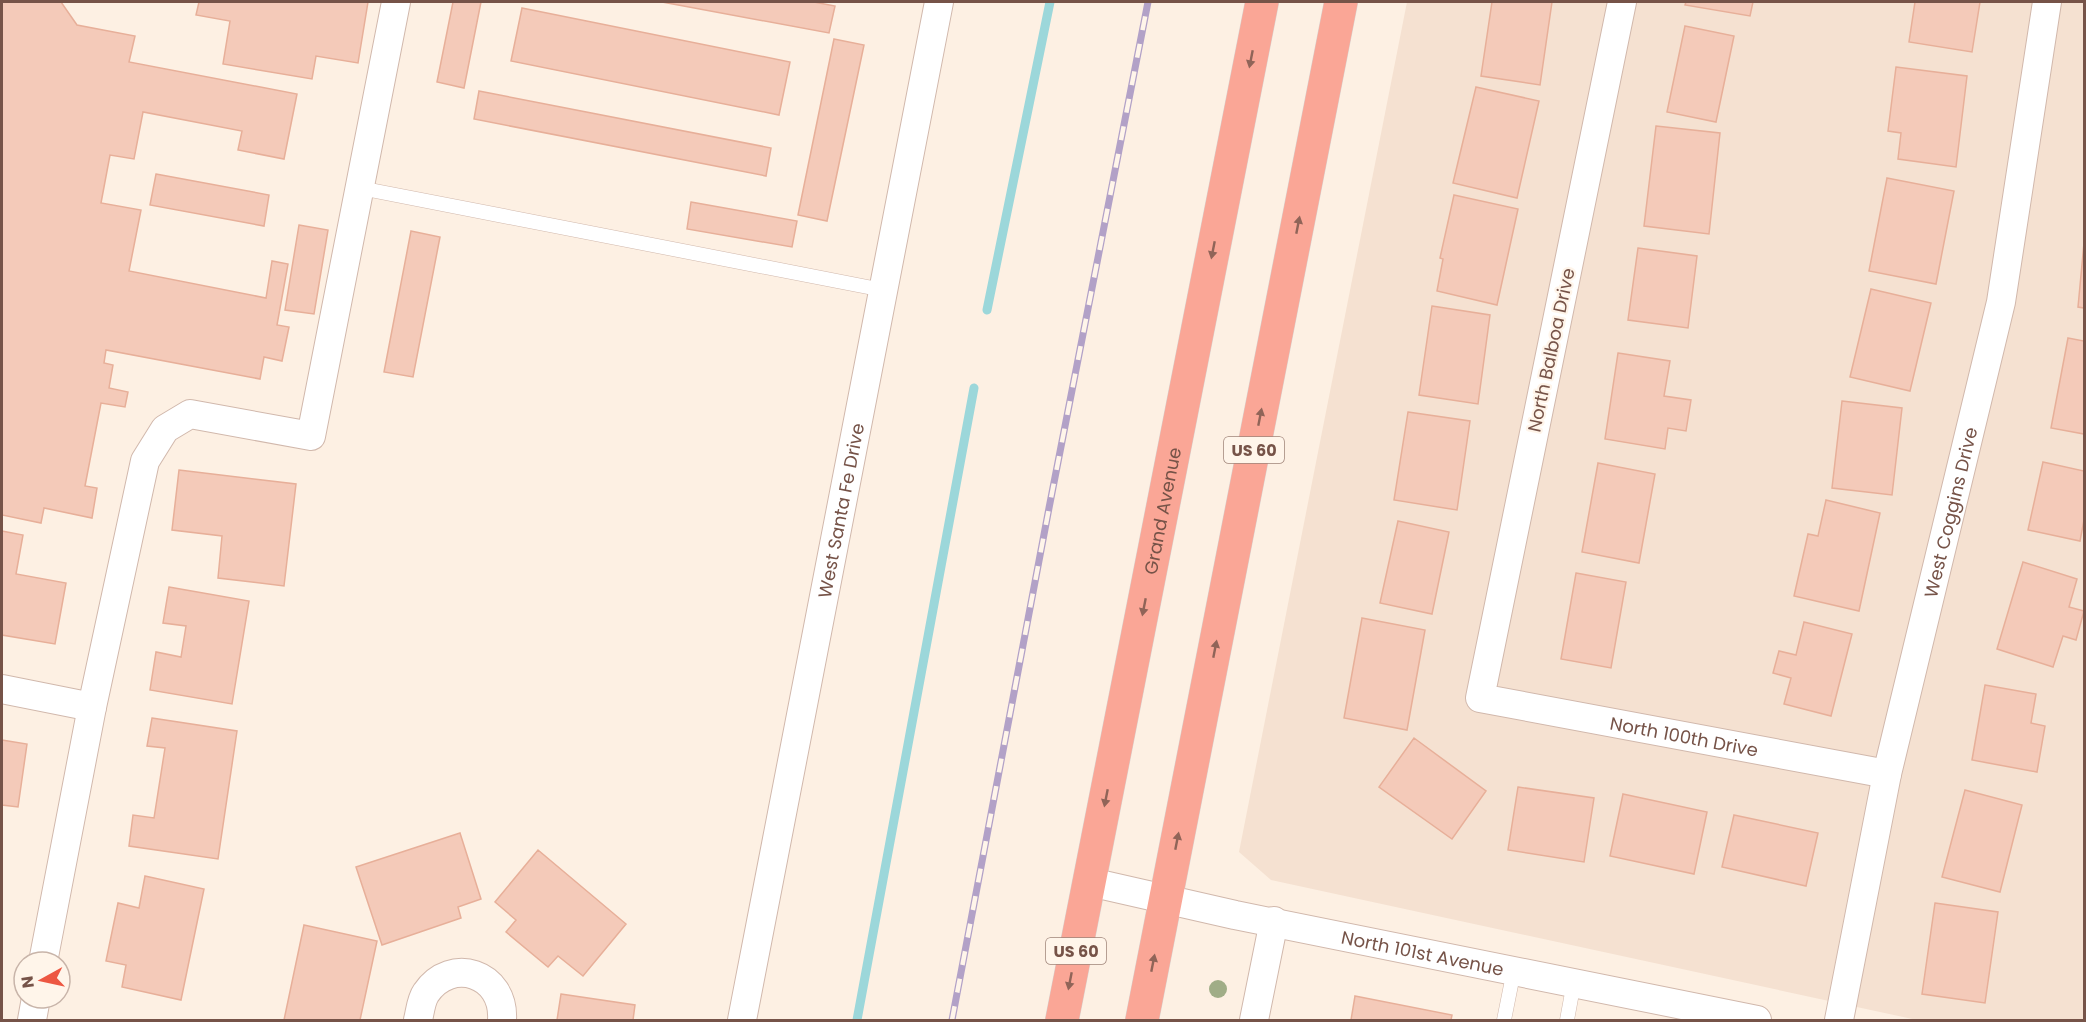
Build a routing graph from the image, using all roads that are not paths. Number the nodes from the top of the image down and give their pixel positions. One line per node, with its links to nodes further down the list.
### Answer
1 (396, 2): 7 (street)
2 (939, 2): 8 (street, West Santa Fe Drive)
3 (1262, 2): 13 (highway, Grand Avenue / US 60, one-way to 13)
4 (1341, 2): 14 (highway, US 60, one-way to 4)
5 (1622, 2): 10 (street, North Balboa Drive)
6 (2047, 2): 12 (street, West Coggins Drive)
7 (360, 188): 8 (lane); 11 (street)
8 (883, 290): 21 (street, West Santa Fe Drive)
9 (2, 689): 11 (street)
10 (1480, 698): 12 (street, North 100th Drive)
11 (92, 707): 16 (street)
12 (1887, 774): 28 (street, West Coggins Drive)
13 (1090, 882): 14 (street, North 101st Avenue); 22 (highway, Grand Avenue / US 60, one-way to 22)
14 (1166, 898): 15 (street, North 101st Avenue); 23 (highway, US 60, one-way to 14)
15 (1274, 921): 17 (street, North 101st Avenue); 24 (street)
16 (45, 950)
17 (1514, 970): 18 (street, North 101st Avenue); 25 (lane)
18 (1574, 982): 26 (lane); 27 (street, North 101st Avenue)
19 (418, 1020): 20 (street)
20 (502, 1020)
21 (742, 1020)
22 (1062, 1020)
23 (1142, 1020)
24 (1254, 1020)
25 (1504, 1020)
26 (1567, 1020)
27 (1757, 1020)
28 (1839, 1020)

